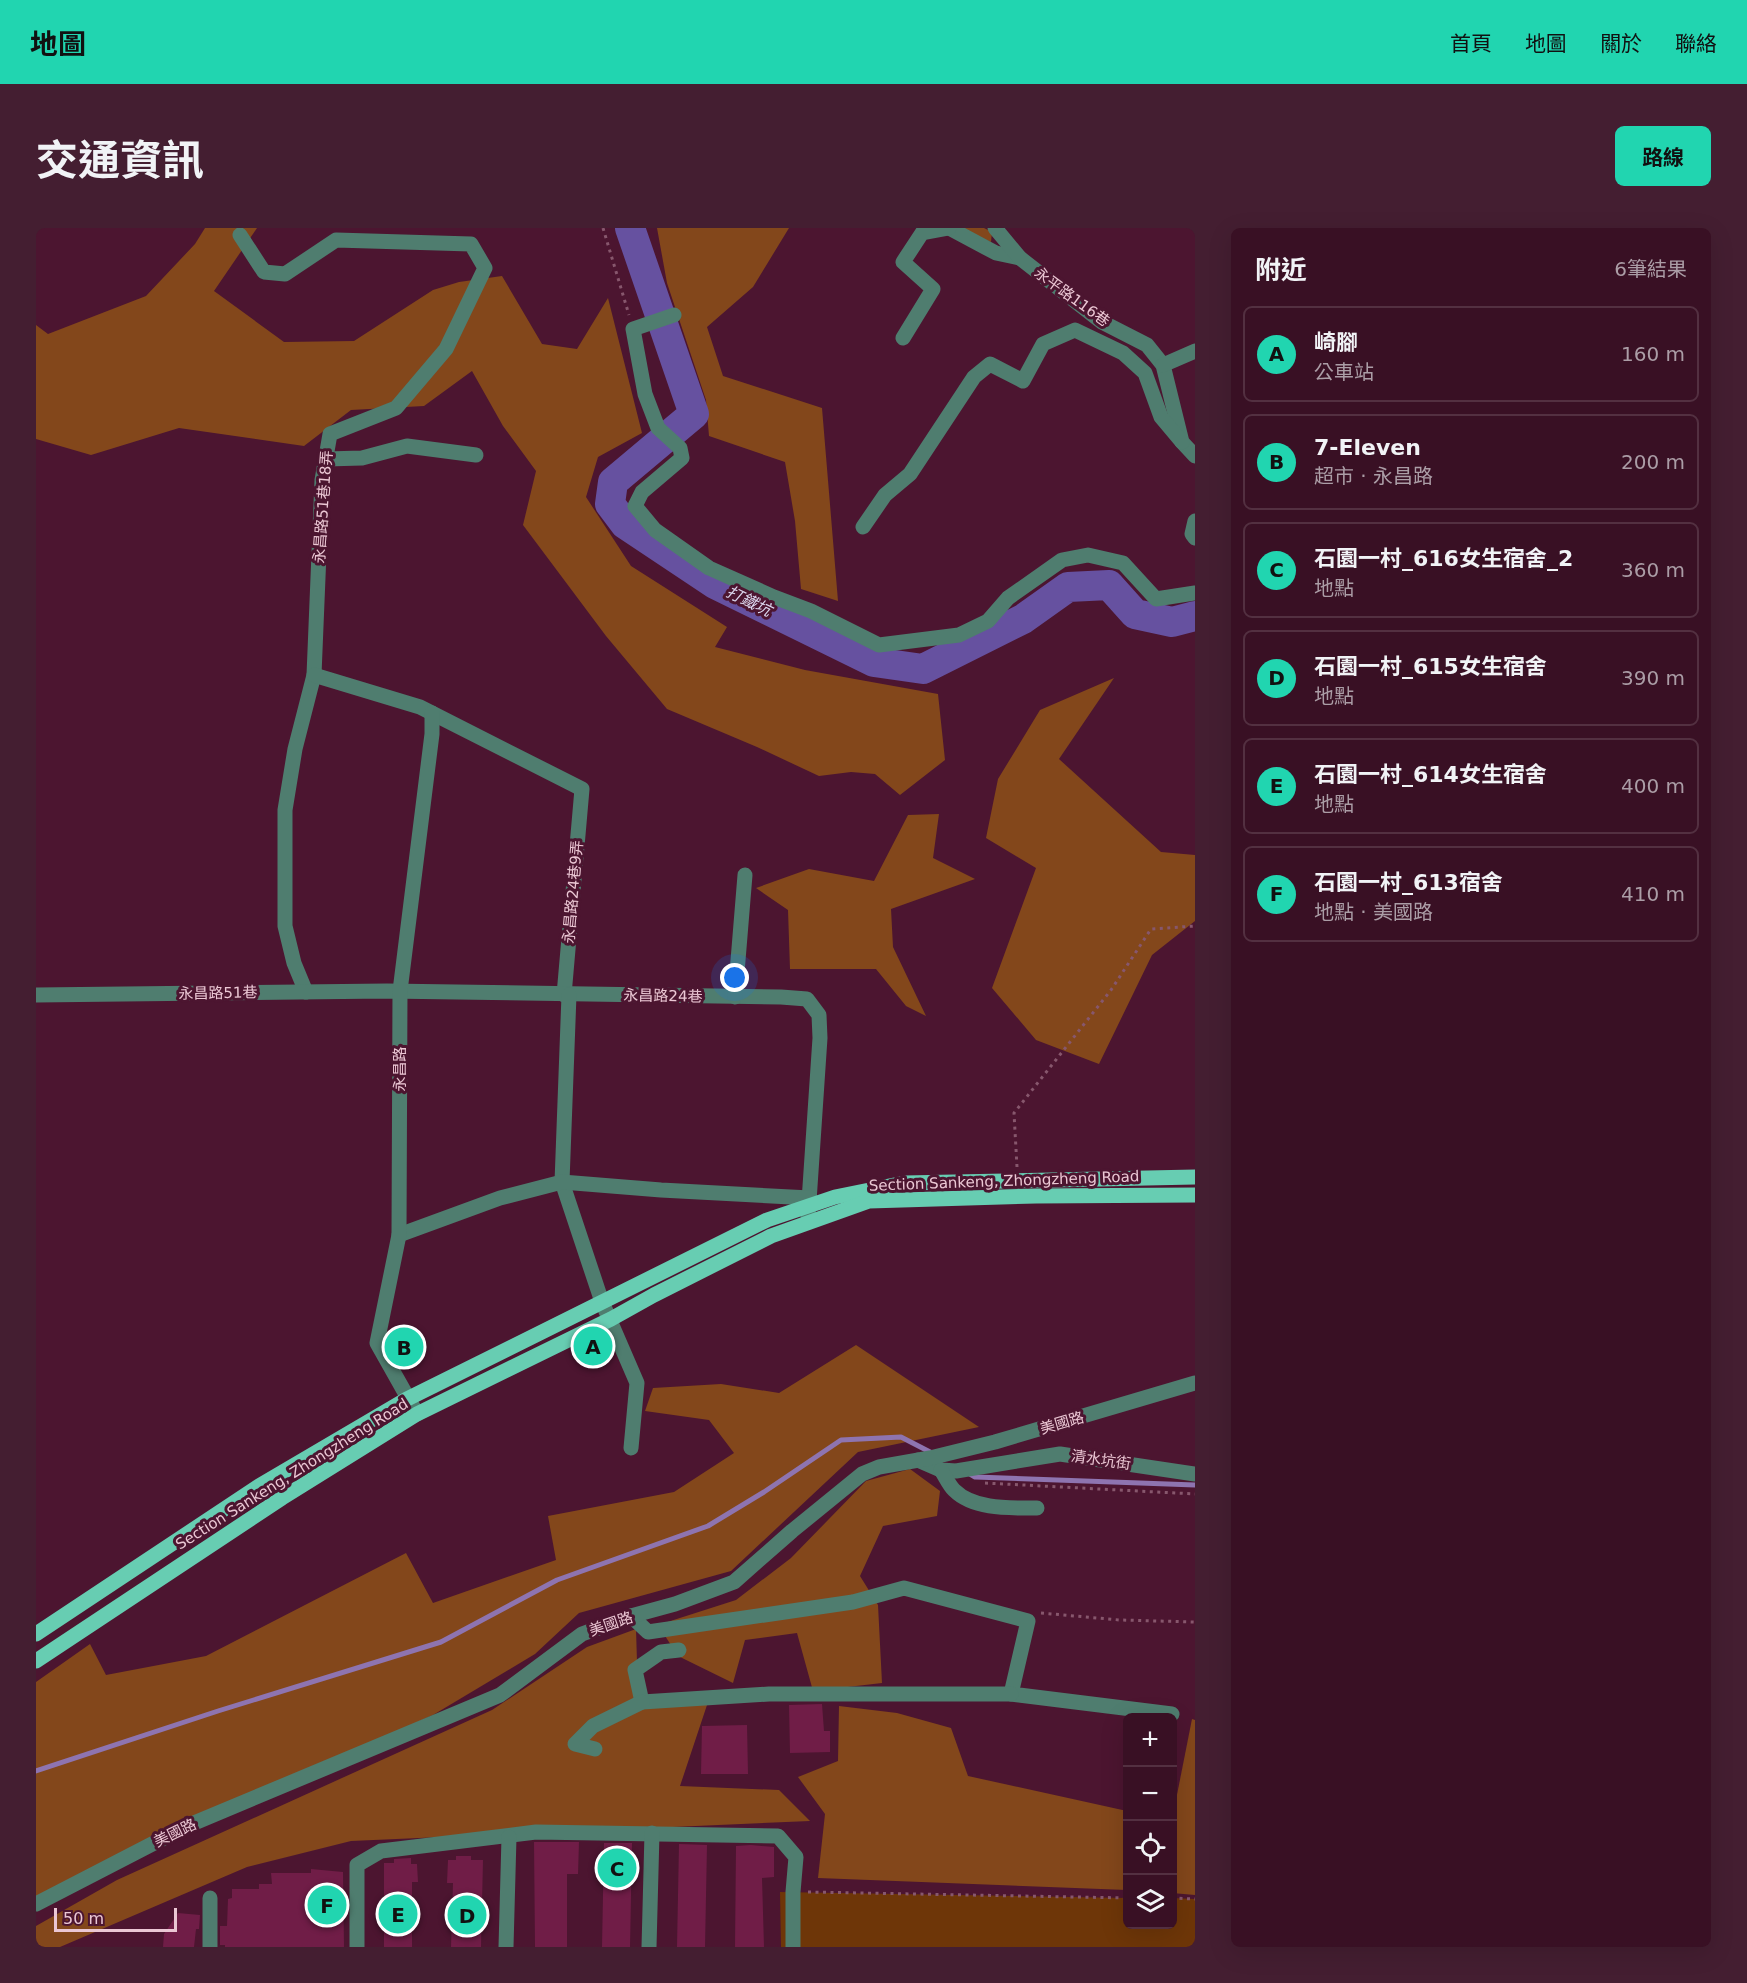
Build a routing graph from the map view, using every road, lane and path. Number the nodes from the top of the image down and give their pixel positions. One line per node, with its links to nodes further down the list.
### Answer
1 (603, 228): 8 (path)
2 (949, 228): 6 (street); 9 (street)
3 (995, 228): 6 (street, 永平路116巷)
4 (333, 234): 5 (street, 永昌路51巷18弄); 15 (street, 永昌路51巷18弄)
5 (240, 235)
6 (1020, 258): 11 (street, 永平路116巷)
7 (674, 315): 8 (street)
8 (633, 329): 19 (street)
9 (903, 338)
10 (1195, 351): 11 (street)
11 (1163, 365): 12 (street, 永平路116巷)
12 (1182, 442): 14 (street, 永平路116巷); 17 (street)
13 (476, 455): 15 (street)
14 (1195, 456)
15 (326, 459): 20 (street, 永昌路51巷18弄)
16 (1195, 521): 18 (street)
17 (863, 527)
18 (1195, 538)
19 (1195, 593)
20 (314, 675): 21 (street); 24 (street, 永昌路51巷18弄)
21 (432, 713): 25 (street, 永昌路); 26 (street, 永昌路24巷9弄)
22 (745, 875): 28 (street)
23 (1195, 926): 30 (path)
24 (306, 992): 25 (street, 永昌路51巷); 27 (street, 永昌路51巷)
25 (400, 992): 26 (street, 永昌路24巷); 34 (street, 永昌路)
26 (566, 995): 28 (street, 永昌路24巷); 31 (street, 永昌路24巷9弄)
27 (36, 996)
28 (735, 997): 33 (street, 永昌路24巷)
29 (1195, 1177): 30 (main road, Section Sankeng, Zhongzheng Road)
30 (1018, 1180): 33 (main road, Section Sankeng, Zhongzheng Road)
31 (562, 1182): 33 (street); 34 (street); 35 (street)
32 (1195, 1195): 33 (main road, Section Sankeng, Zhongzheng Road)
33 (809, 1209): 35 (main road, Section Sankeng, Zhongzheng Road); 36 (main road, Section Sankeng, Zhongzheng Road)
34 (399, 1235): 38 (street, 永昌路)
35 (602, 1302): 36 (street); 38 (main road, Section Sankeng, Zhongzheng Road)
36 (611, 1319): 39 (main road, Section Sankeng, Zhongzheng Road); 40 (street)
37 (1195, 1383): 41 (street, 美國路)
38 (407, 1399): 39 (street, 永昌路); 50 (main road, Section Sankeng, Zhongzheng Road)
39 (417, 1414): 52 (main road, Section Sankeng, Zhongzheng Road)
40 (631, 1448)
41 (924, 1459): 42 (street); 47 (street, 美國路)
42 (948, 1470): 43 (street, 清水坑街); 46 (street)
43 (1195, 1474)
44 (978, 1483): 45 (path)
45 (1195, 1494)
46 (1037, 1509)
47 (631, 1616): 48 (street); 64 (street, 美國路)
48 (1028, 1621): 49 (path); 53 (street)
49 (1195, 1622)
50 (36, 1634)
51 (679, 1650): 54 (street)
52 (36, 1661)
53 (1011, 1694): 54 (street); 55 (street)
54 (642, 1701): 56 (street)
55 (1164, 1713)
56 (595, 1749)
57 (652, 1833): 58 (street); 59 (street); 68 (street)
58 (509, 1837): 66 (street); 67 (street)
59 (793, 1892): 61 (path); 69 (street)
60 (210, 1898): 65 (street)
61 (1123, 1898)
62 (1177, 1898): 63 (path)
63 (1195, 1899)
64 (36, 1904)
65 (210, 1947)
66 (357, 1947)
67 (506, 1947)
68 (649, 1947)
69 (793, 1947)

